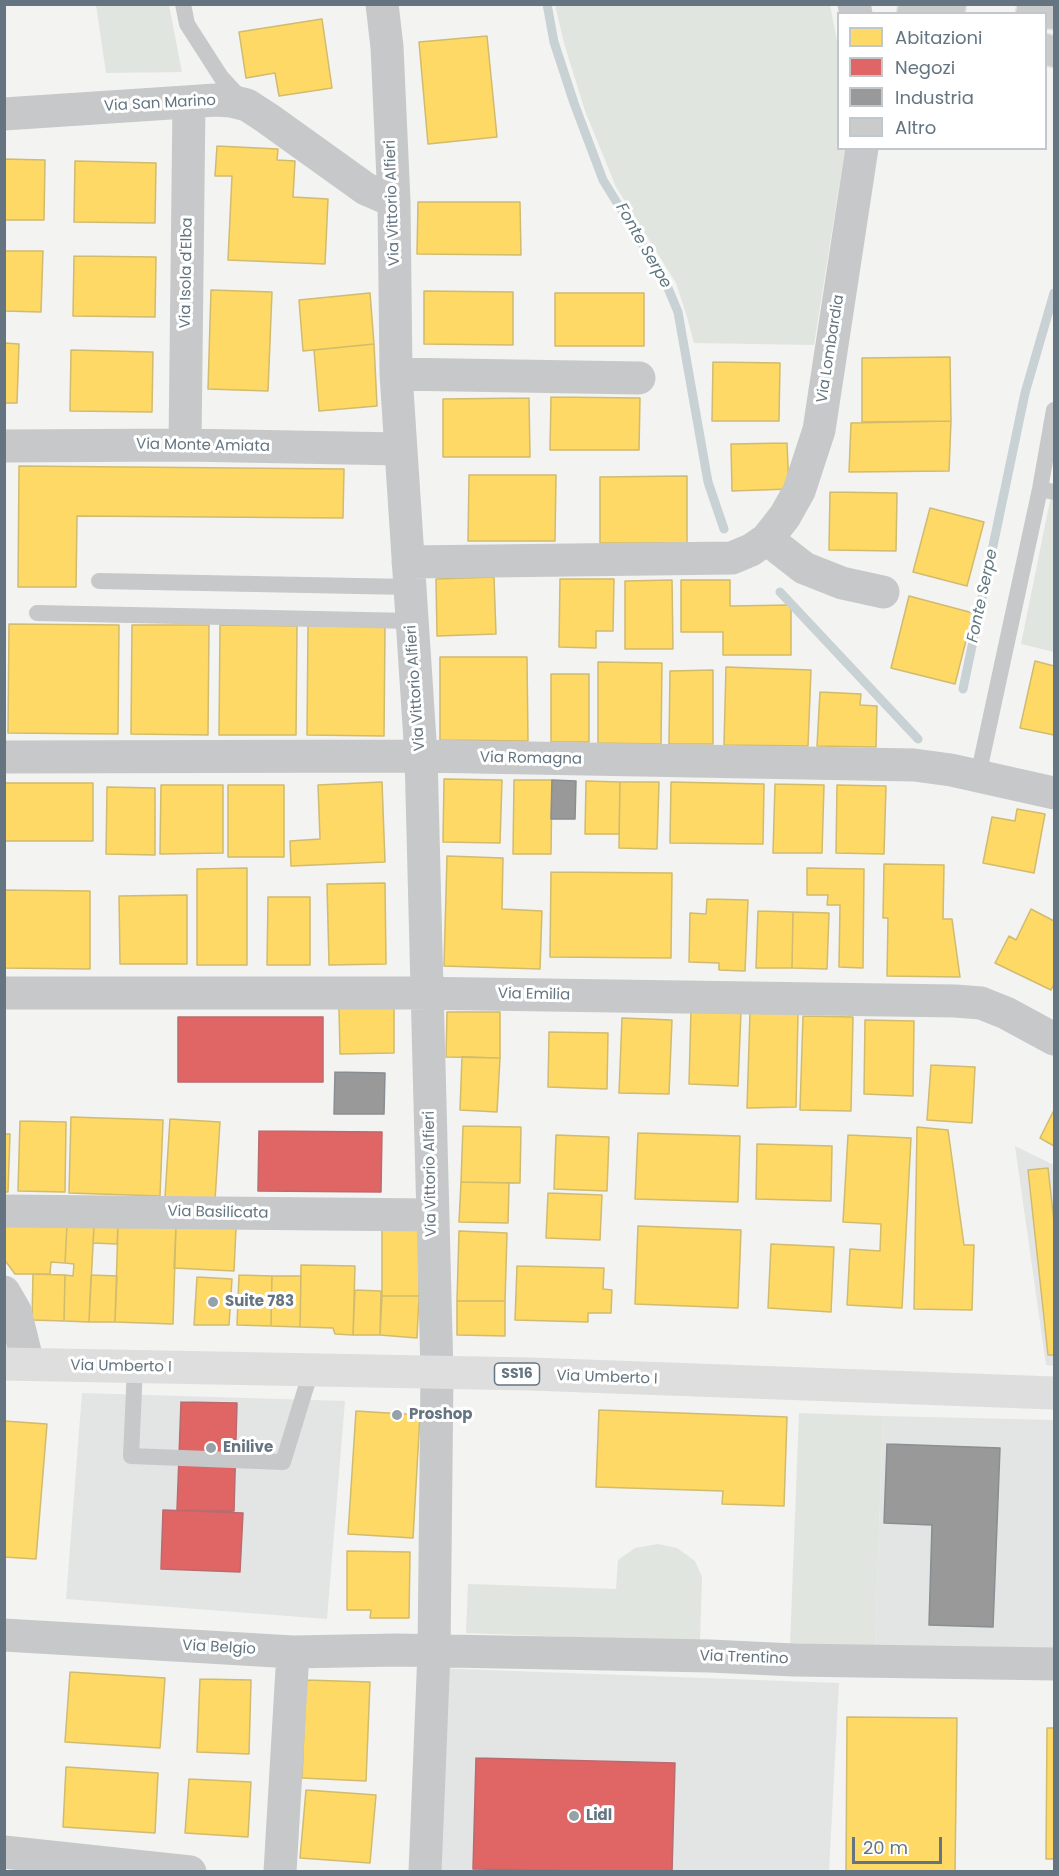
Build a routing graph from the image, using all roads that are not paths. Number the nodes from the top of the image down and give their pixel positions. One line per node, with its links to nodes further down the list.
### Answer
1 (183, 4): 4 (lane)
2 (382, 4): 7 (street, Via Vittorio Alfieri)
3 (189, 102): 4 (street, Via San Marino); 5 (street, Via San Marino); 11 (street, Via Isola d'Elba)
4 (247, 105): 7 (street, Via San Marino)
5 (4, 114)
6 (862, 150): 15 (street, Via Lombardia)
7 (394, 201): 8 (street, Via Vittorio Alfieri)
8 (396, 374): 9 (street); 13 (street, Via Vittorio Alfieri)
9 (639, 378)
10 (1054, 410): 14 (lane)
11 (185, 444): 12 (street, Via Monte Amiata); 13 (street, Via Monte Amiata)
12 (4, 446)
13 (401, 449): 16 (street, Via Vittorio Alfieri)
14 (1047, 490): 23 (lane)
15 (767, 539): 16 (street, Via Lombardia); 18 (street)
16 (409, 575): 17 (lane); 20 (street, Via Vittorio Alfieri)
17 (99, 581)
18 (884, 592)
19 (37, 613): 20 (lane)
20 (412, 621): 21 (street, Via Vittorio Alfieri)
21 (421, 756): 22 (street, Via Romagna); 23 (street, Via Romagna); 26 (street, Via Vittorio Alfieri)
22 (4, 757)
23 (978, 776): 24 (street, Via Romagna)
24 (1054, 793)
25 (4, 993): 26 (street, Via Emilia)
26 (427, 994): 27 (street, Via Emilia); 29 (street, Via Vittorio Alfieri)
27 (1054, 1039)
28 (4, 1211): 29 (street, Via Basilicata)
29 (432, 1215): 34 (street, Via Vittorio Alfieri)
30 (4, 1292): 31 (street)
31 (16, 1364): 32 (main road, Via Umberto I / SS16)
32 (135, 1367): 33 (main road, Via Umberto I / SS16); 33 (lane)
33 (311, 1371): 34 (main road, Via Umberto I / SS16)
34 (436, 1373): 35 (main road, Via Umberto I / SS16); 37 (street, Via Vittorio Alfieri)
35 (1042, 1393)
36 (4, 1635): 38 (street, Via Belgio)
37 (434, 1652): 38 (street, Via Belgio); 39 (street, Via Trentino); 43 (street, Via Vittorio Alfieri)
38 (293, 1653): 42 (street)
39 (1054, 1664)
40 (4, 1852): 41 (street)
41 (189, 1872)
42 (280, 1872)
43 (425, 1872)

